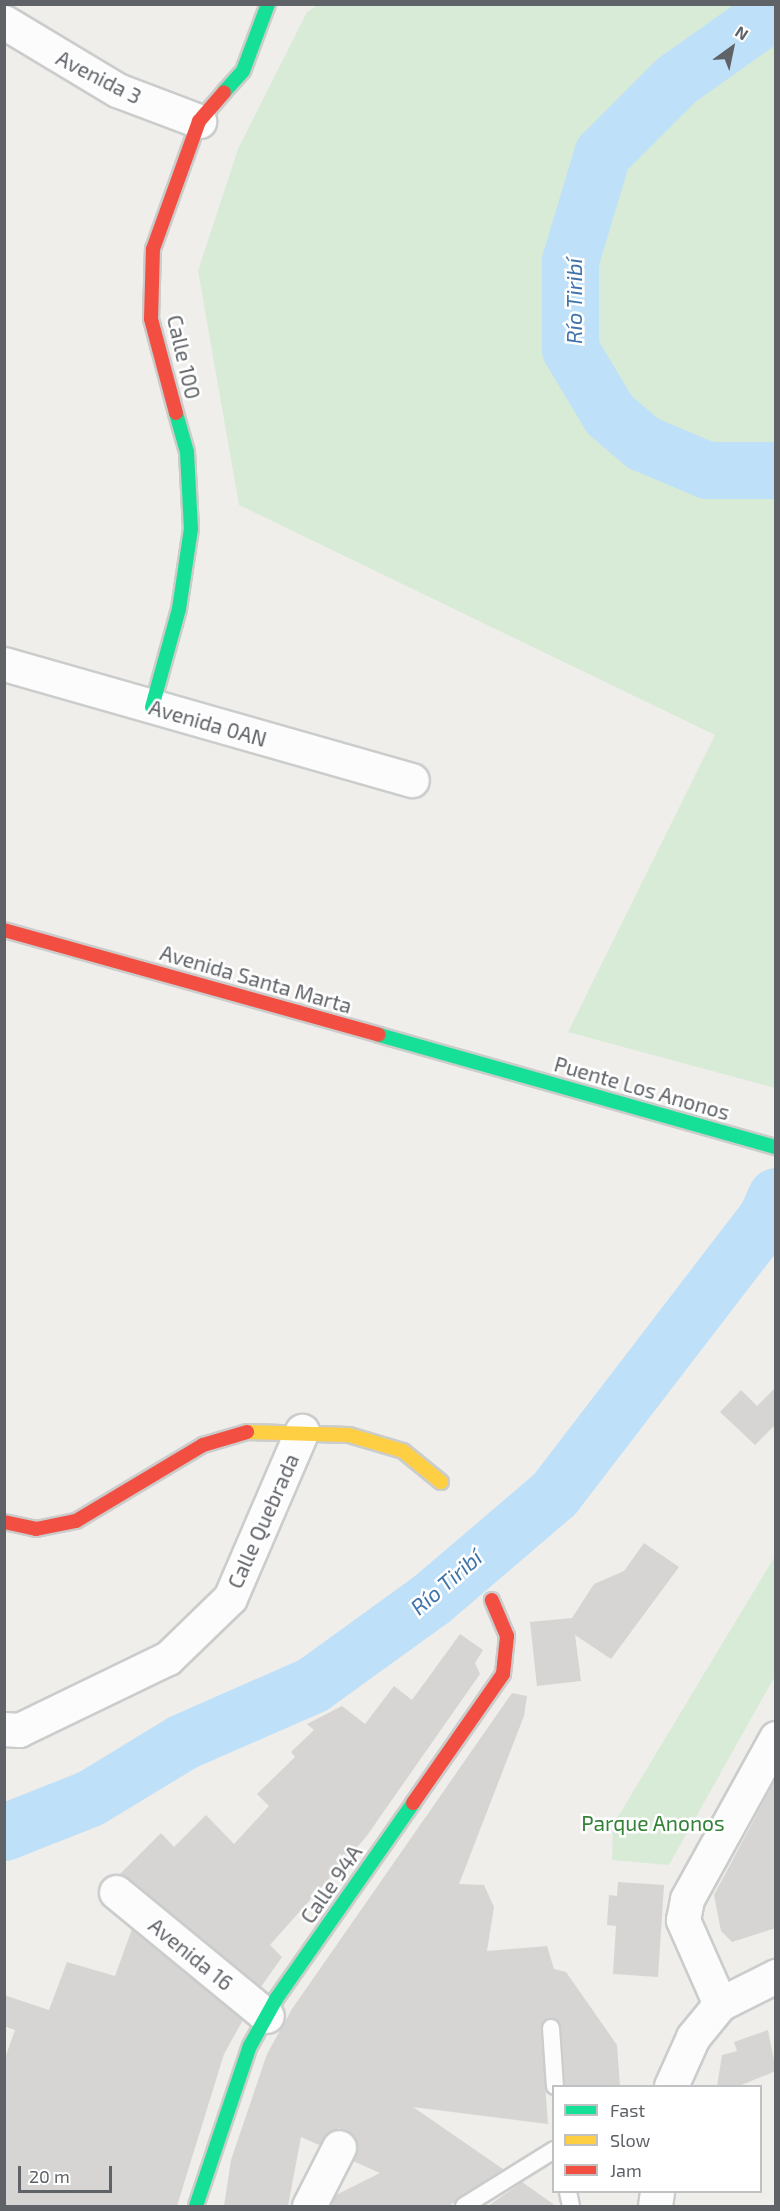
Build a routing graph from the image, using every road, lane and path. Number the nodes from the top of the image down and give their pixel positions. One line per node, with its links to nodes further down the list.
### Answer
1 (268, 4): 3 (street, Calle 100)
2 (4, 22): 3 (street, Avenida 3)
3 (199, 122): 5 (street, Calle 100)
4 (4, 664): 5 (street, Avenida 0AN)
5 (152, 707): 6 (street, Avenida 0AN)
6 (412, 780)
7 (4, 930): 8 (street, Avenida Santa Marta)
8 (497, 1070): 9 (street, Puente Los Anonos)
9 (776, 1147)
10 (302, 1431): 11 (street); 12 (street); 14 (street, Calle Quebrada)
11 (441, 1482)
12 (4, 1522)
13 (492, 1599): 19 (street, Calle 94A)
14 (4, 1730)
15 (776, 1738): 18 (street)
16 (116, 1892): 19 (street, Avenida 16)
17 (776, 1976): 18 (street)
18 (720, 2004): 22 (street)
19 (267, 2016): 25 (street, Calle 94A)
20 (552, 2028): 21 (lane)
21 (555, 2085)
22 (670, 2085)
23 (339, 2146): 26 (street)
24 (552, 2151): 27 (lane)
25 (196, 2206)
26 (309, 2206)
27 (464, 2206)

